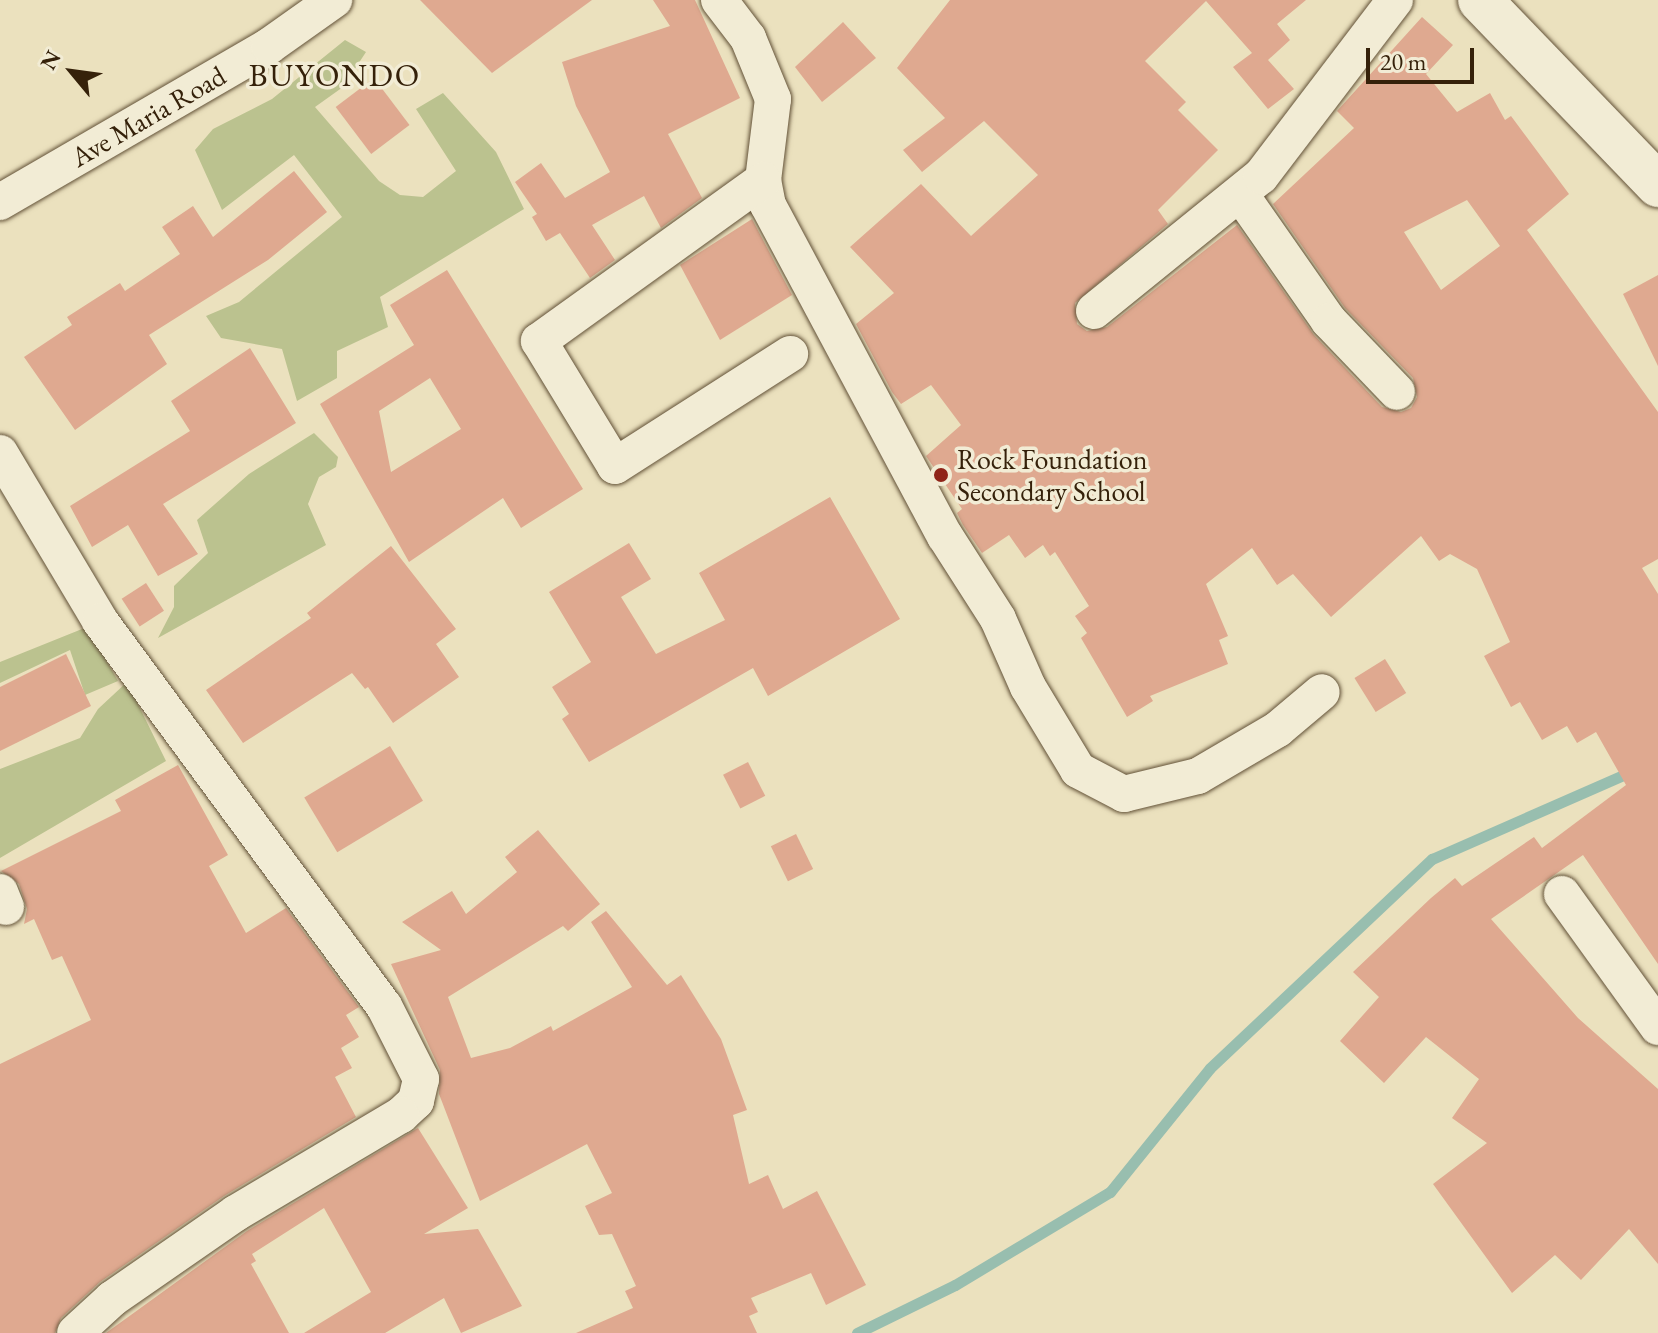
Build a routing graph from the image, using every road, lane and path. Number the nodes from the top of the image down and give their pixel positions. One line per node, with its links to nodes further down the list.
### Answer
1 (334, 0): 8 (street, Ave Maria Road)
2 (719, 0): 5 (street)
3 (1395, 0): 7 (street)
4 (1480, 0): 6 (main road)
5 (763, 180): 10 (street); 13 (street)
6 (1658, 185)
7 (1241, 195): 9 (street); 11 (street)
8 (0, 202)
9 (1094, 311)
10 (790, 354)
11 (1397, 392)
12 (0, 453): 16 (street)
13 (1322, 692)
14 (1562, 894): 15 (street)
15 (1658, 1027)
16 (75, 1333)

